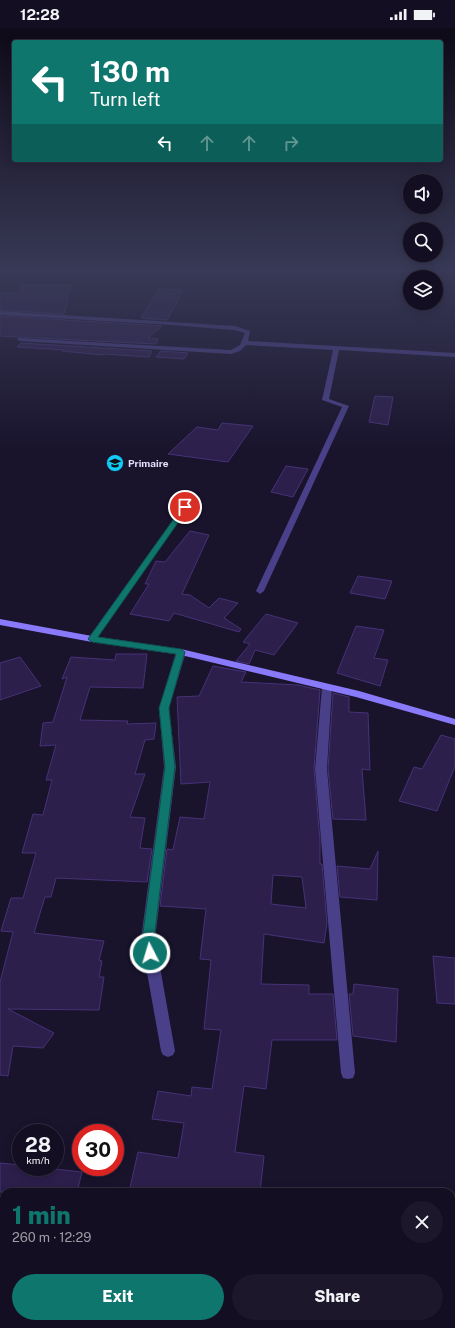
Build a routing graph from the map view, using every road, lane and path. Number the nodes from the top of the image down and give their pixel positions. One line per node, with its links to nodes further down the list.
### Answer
1 (247, 332): 3 (street)
2 (20, 339): 3 (street)
3 (245, 343): 4 (street)
4 (336, 348): 5 (street); 7 (street)
5 (455, 355)
6 (185, 507): 9 (lane)
7 (260, 591)
8 (0, 622): 9 (street)
9 (92, 639): 10 (street)
10 (181, 652): 11 (street); 13 (street)
11 (327, 686): 12 (street); 14 (street)
12 (455, 722)
13 (168, 1051)
14 (348, 1073)

